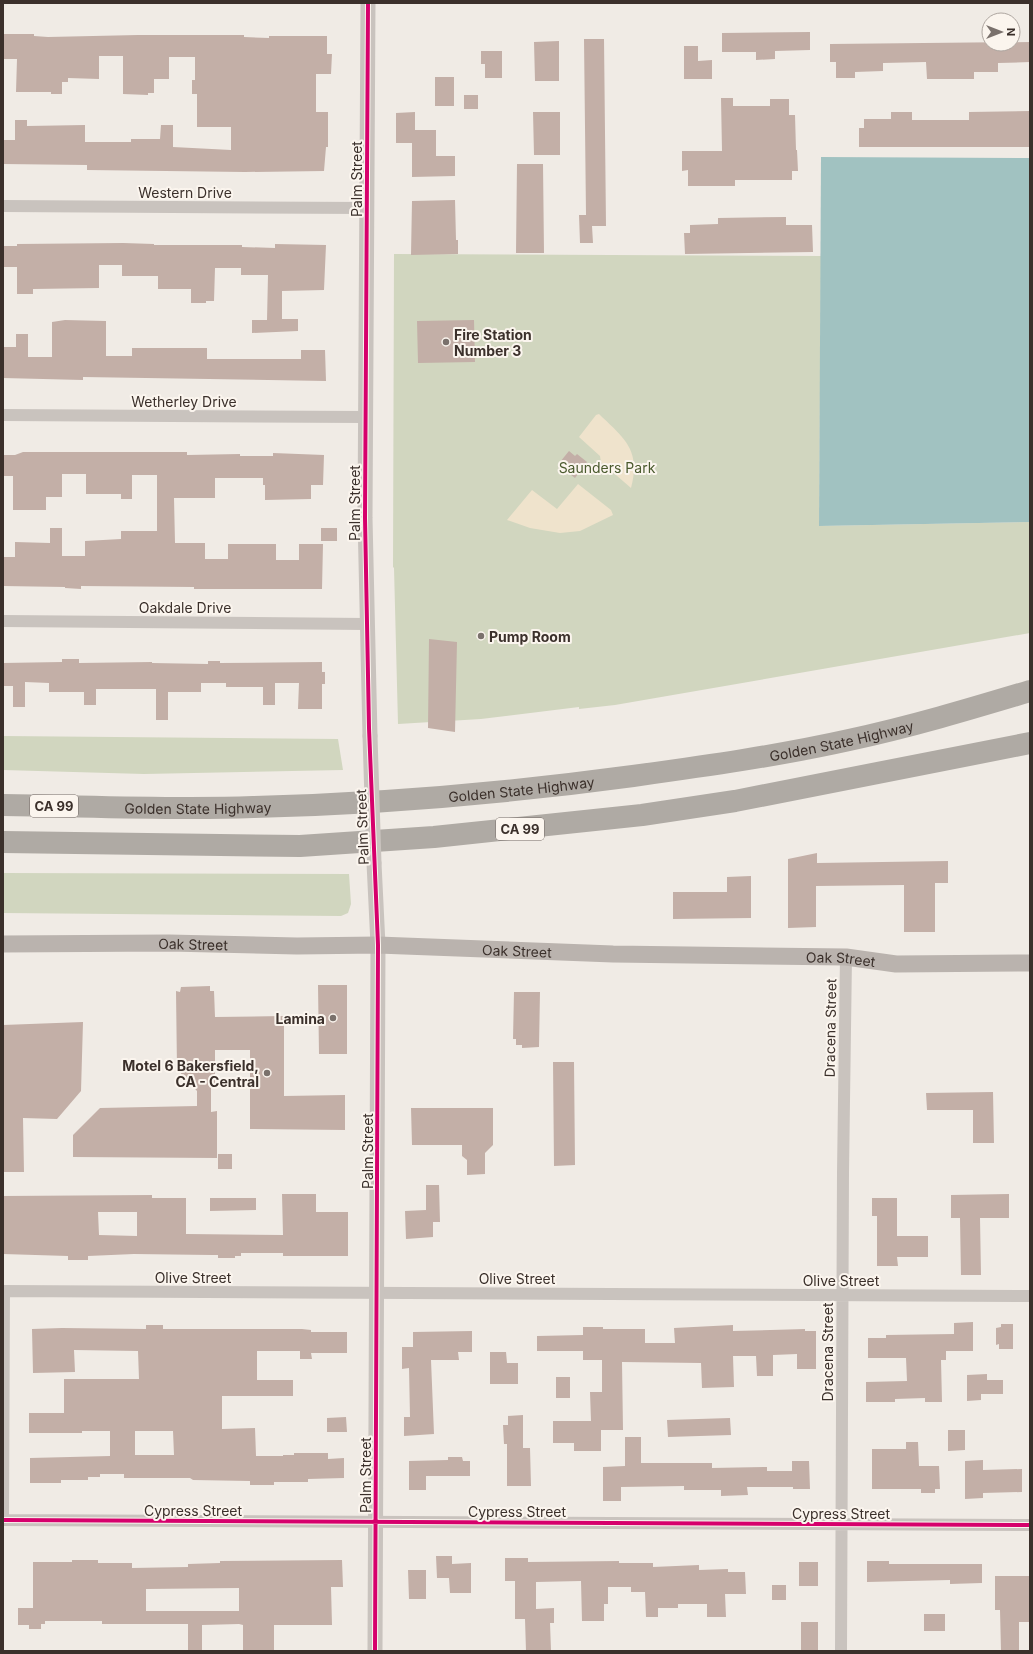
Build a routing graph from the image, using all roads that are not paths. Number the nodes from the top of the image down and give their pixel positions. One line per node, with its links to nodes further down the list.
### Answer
1 (368, 3): 3 (street, Palm Street)
2 (3, 206): 3 (street, Western Drive)
3 (367, 208): 5 (street, Palm Street)
4 (3, 415): 5 (street, Wetherley Drive)
5 (365, 417): 7 (street, Palm Street)
6 (3, 621): 7 (street, Oakdale Drive)
7 (366, 624): 15 (street, Palm Street, bridge)
8 (1030, 691): 12 (highway, Golden State Highway / CA 99)
9 (1030, 743): 13 (highway, CA 99)
10 (3, 795): 12 (highway)
11 (3, 806): 12 (highway, Golden State Highway / CA 99)
12 (106, 806)
13 (3, 842)
14 (3, 944): 15 (main road, Oak Street)
15 (378, 945): 16 (main road, Oak Street); 19 (street, Palm Street)
16 (846, 957): 17 (main road, Oak Street); 20 (street, Dracena Street)
17 (1030, 963)
18 (3, 1291): 19 (street, Olive Street); 22 (street)
19 (377, 1292): 20 (street, Olive Street); 24 (street, Palm Street)
20 (842, 1295): 21 (street, Olive Street); 25 (street, Dracena Street)
21 (1030, 1296)
22 (3, 1515)
23 (3, 1520): 24 (street, Cypress Street)
24 (376, 1522): 25 (street, Cypress Street); 27 (street, Palm Street)
25 (841, 1524): 26 (street, Cypress Street); 28 (street, Dracena Street)
26 (1030, 1525)
27 (375, 1651)
28 (841, 1651)

